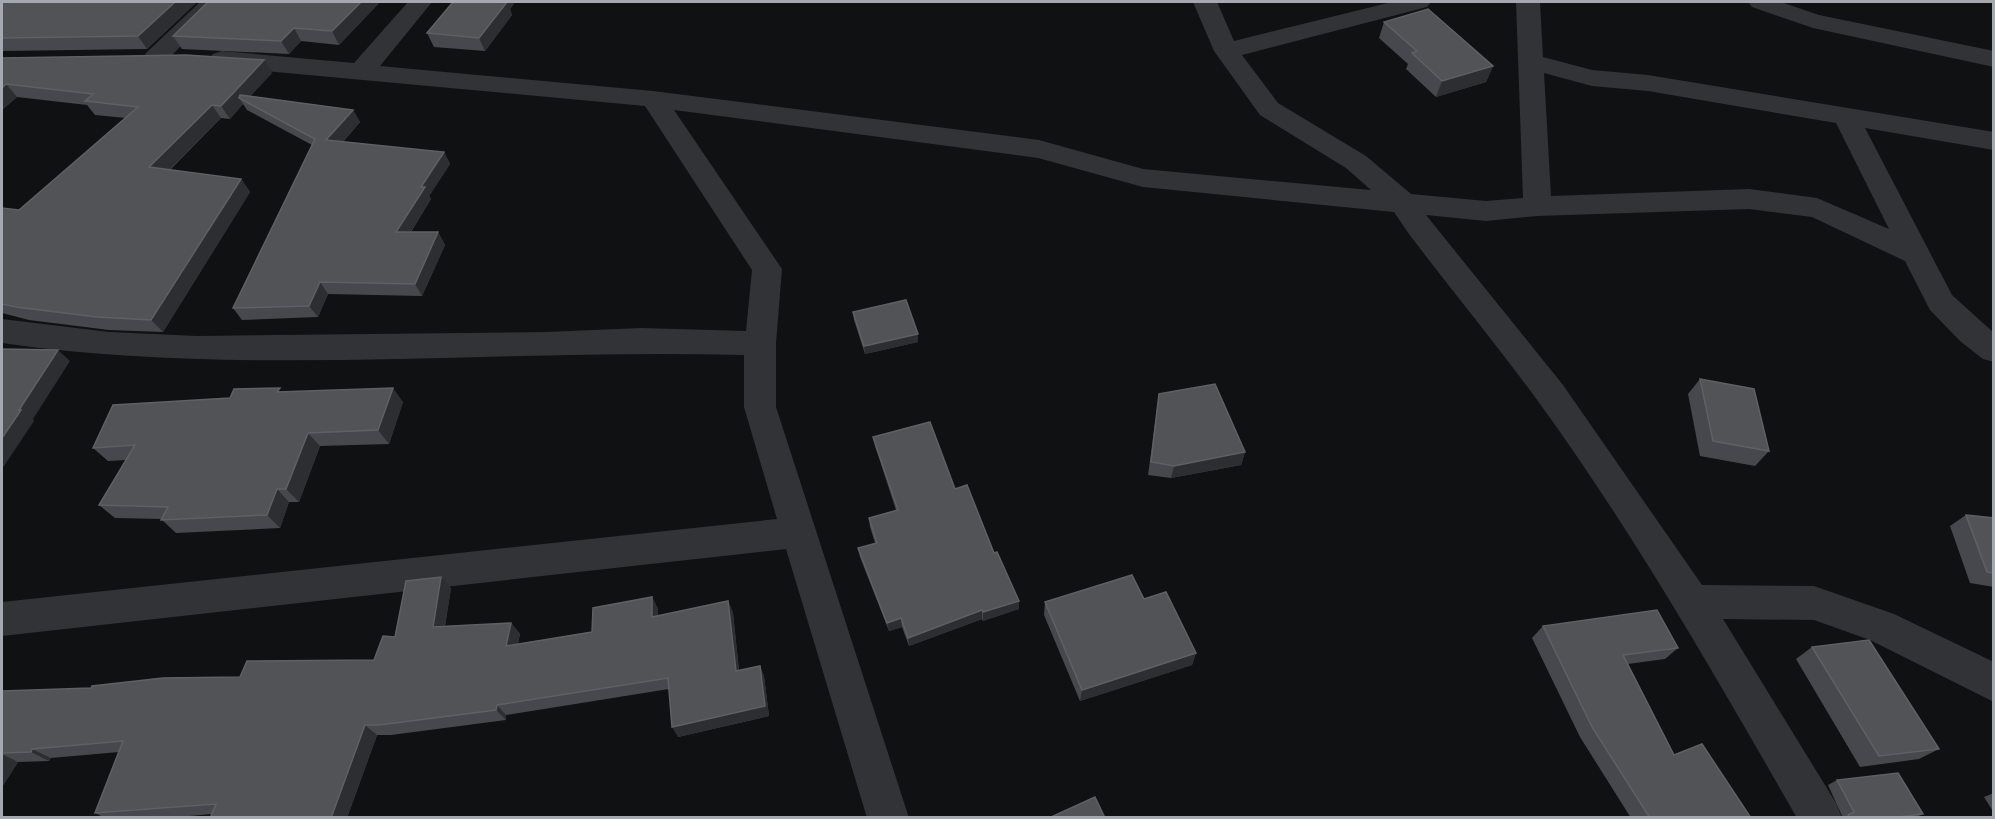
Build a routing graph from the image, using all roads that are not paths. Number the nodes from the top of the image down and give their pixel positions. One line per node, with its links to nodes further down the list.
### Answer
1 (213, 2): 10 (street)
2 (420, 2): 10 (street)
3 (1205, 2): 7 (street)
4 (1419, 2): 7 (street)
5 (1528, 2): 9 (street)
6 (1760, 2): 8 (street)
7 (1226, 51): 14 (street)
8 (1994, 59)
9 (1531, 62): 12 (street); 15 (street)
10 (360, 73): 11 (street)
11 (653, 99): 14 (street); 18 (street)
12 (1846, 116): 13 (street); 16 (street)
13 (1994, 141)
14 (1403, 203): 15 (street); 21 (street)
15 (1537, 206): 16 (street)
16 (1915, 253): 19 (street)
17 (2, 331): 18 (street)
18 (760, 343): 20 (street)
19 (1994, 350)
20 (798, 532): 22 (street); 24 (street)
21 (1692, 602): 23 (street); 25 (street)
22 (2, 619)
23 (1994, 684)
24 (888, 818)
25 (1821, 818)

